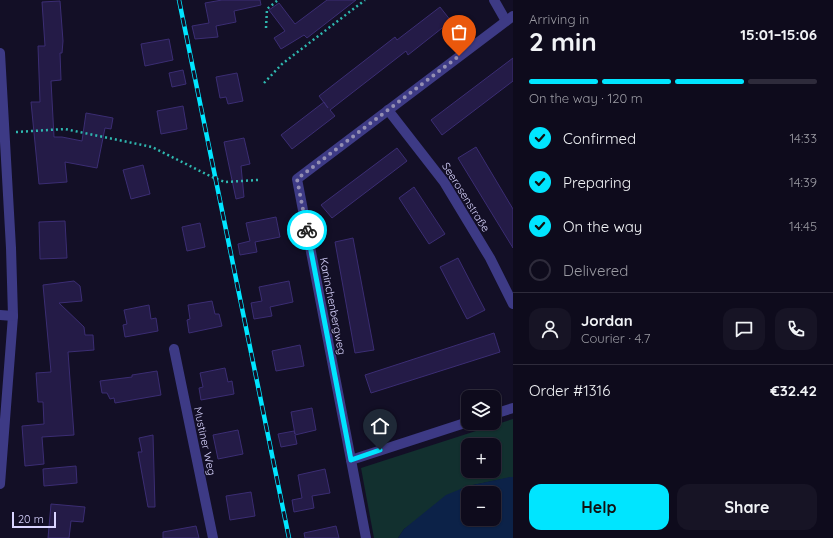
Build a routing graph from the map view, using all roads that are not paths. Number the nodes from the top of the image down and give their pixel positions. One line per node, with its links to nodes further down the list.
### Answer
1 (494, 0): 2 (street)
2 (510, 18): 4 (street, Kaninchenbergweg)
3 (0, 53): 5 (street)
4 (388, 110): 6 (street, Seerosenstraße); 13 (street, Kaninchenbergweg)
5 (2, 115): 8 (street)
6 (513, 304)
7 (0, 315): 8 (street)
8 (13, 316): 14 (street)
9 (174, 349): 15 (street, Mustiner Weg)
10 (513, 408): 11 (street)
11 (501, 412)
12 (461, 424): 13 (street)
13 (351, 460): 16 (street, Kaninchenbergweg)
14 (0, 484)
15 (213, 538)
16 (366, 538)

